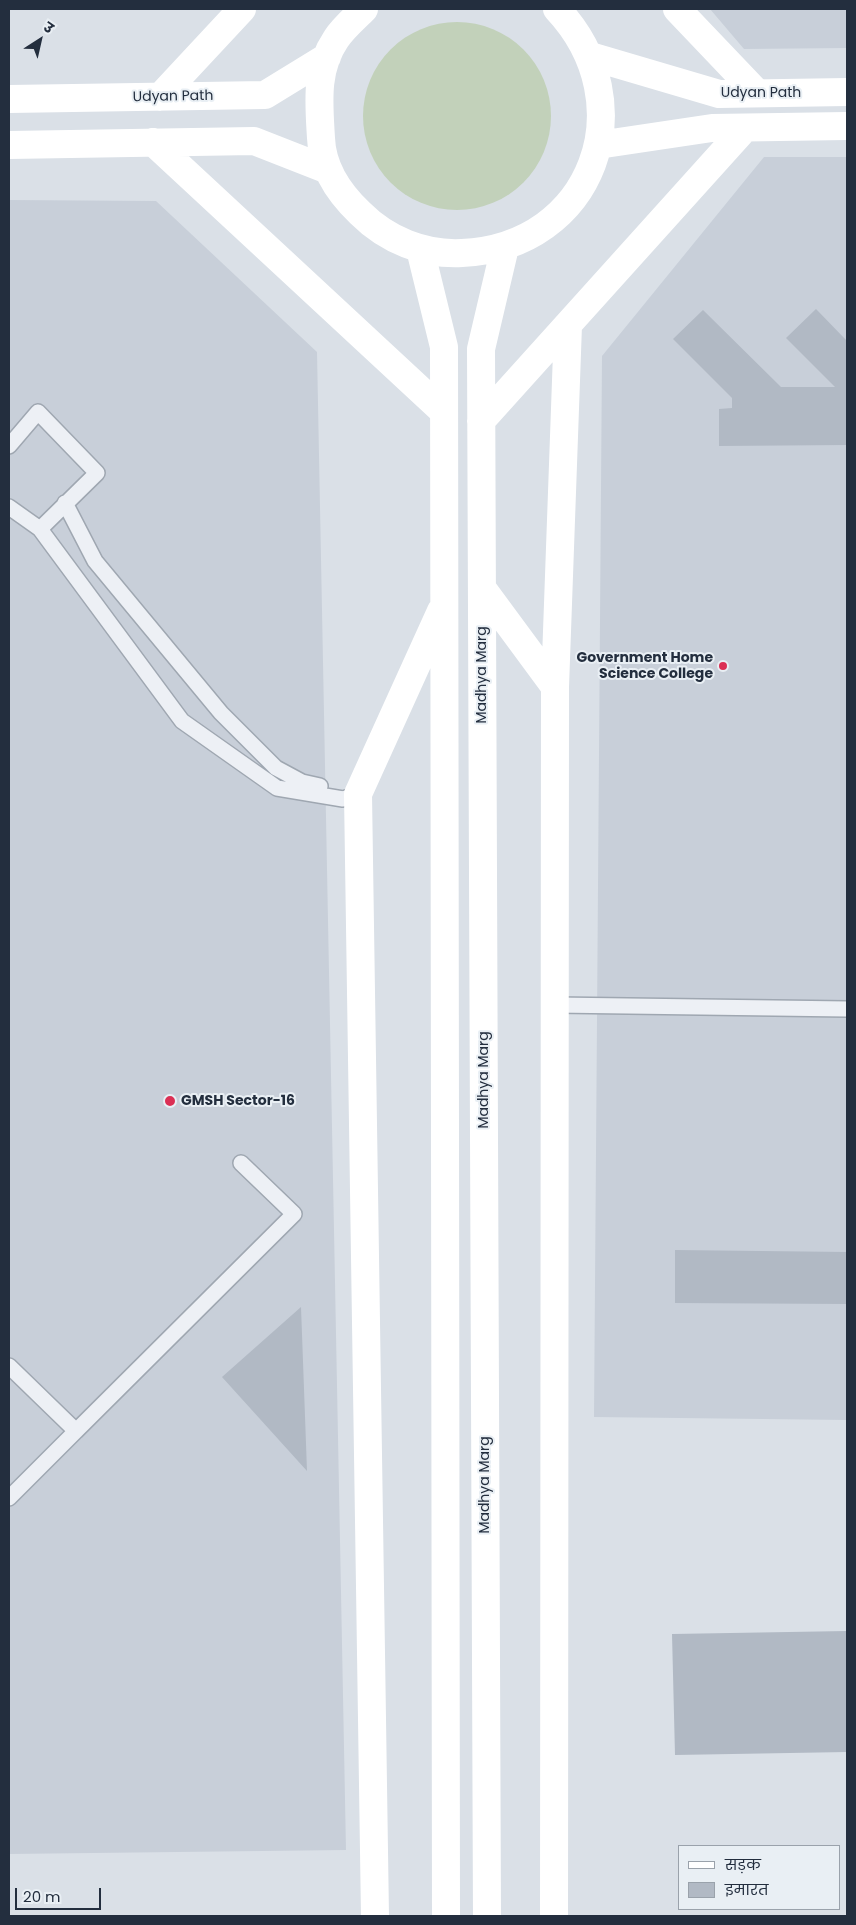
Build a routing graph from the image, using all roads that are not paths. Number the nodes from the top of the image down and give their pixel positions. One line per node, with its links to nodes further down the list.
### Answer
1 (242, 9): 9 (main road)
2 (364, 9): 6 (main road)
3 (557, 9): 5 (main road)
4 (677, 9): 8 (main road)
5 (590, 56): 8 (main road, Udyan Path); 14 (main road)
6 (327, 57): 9 (main road, Udyan Path); 16 (main road)
7 (847, 92): 8 (main road, Udyan Path)
8 (757, 94)
9 (160, 97): 10 (main road, Udyan Path)
10 (9, 99)
11 (847, 126): 12 (main road)
12 (745, 128): 14 (main road); 19 (main road)
13 (152, 142): 15 (main road); 16 (main road); 20 (main road)
14 (598, 144): 17 (main road)
15 (9, 145)
16 (328, 170): 18 (main road)
17 (506, 247): 18 (main road); 21 (main road, Madhya Marg)
18 (420, 249): 20 (main road)
19 (568, 325): 21 (main road); 28 (main road)
20 (444, 412): 27 (main road)
21 (481, 421): 26 (main road, Madhya Marg)
22 (9, 446): 23 (lane)
23 (65, 503): 25 (lane); 29 (lane)
24 (9, 507): 25 (lane)
25 (40, 529): 29 (lane)
26 (482, 588): 28 (main road); 38 (main road, Madhya Marg)
27 (445, 603): 29 (main road); 37 (main road)
28 (555, 687): 30 (main road)
29 (358, 794): 36 (main road)
30 (554, 1005): 31 (lane); 39 (main road)
31 (847, 1009)
32 (241, 1162): 34 (lane)
33 (9, 1366): 34 (lane)
34 (76, 1431): 35 (lane)
35 (9, 1498)
36 (375, 1916)
37 (446, 1916)
38 (487, 1916)
39 (554, 1916)

